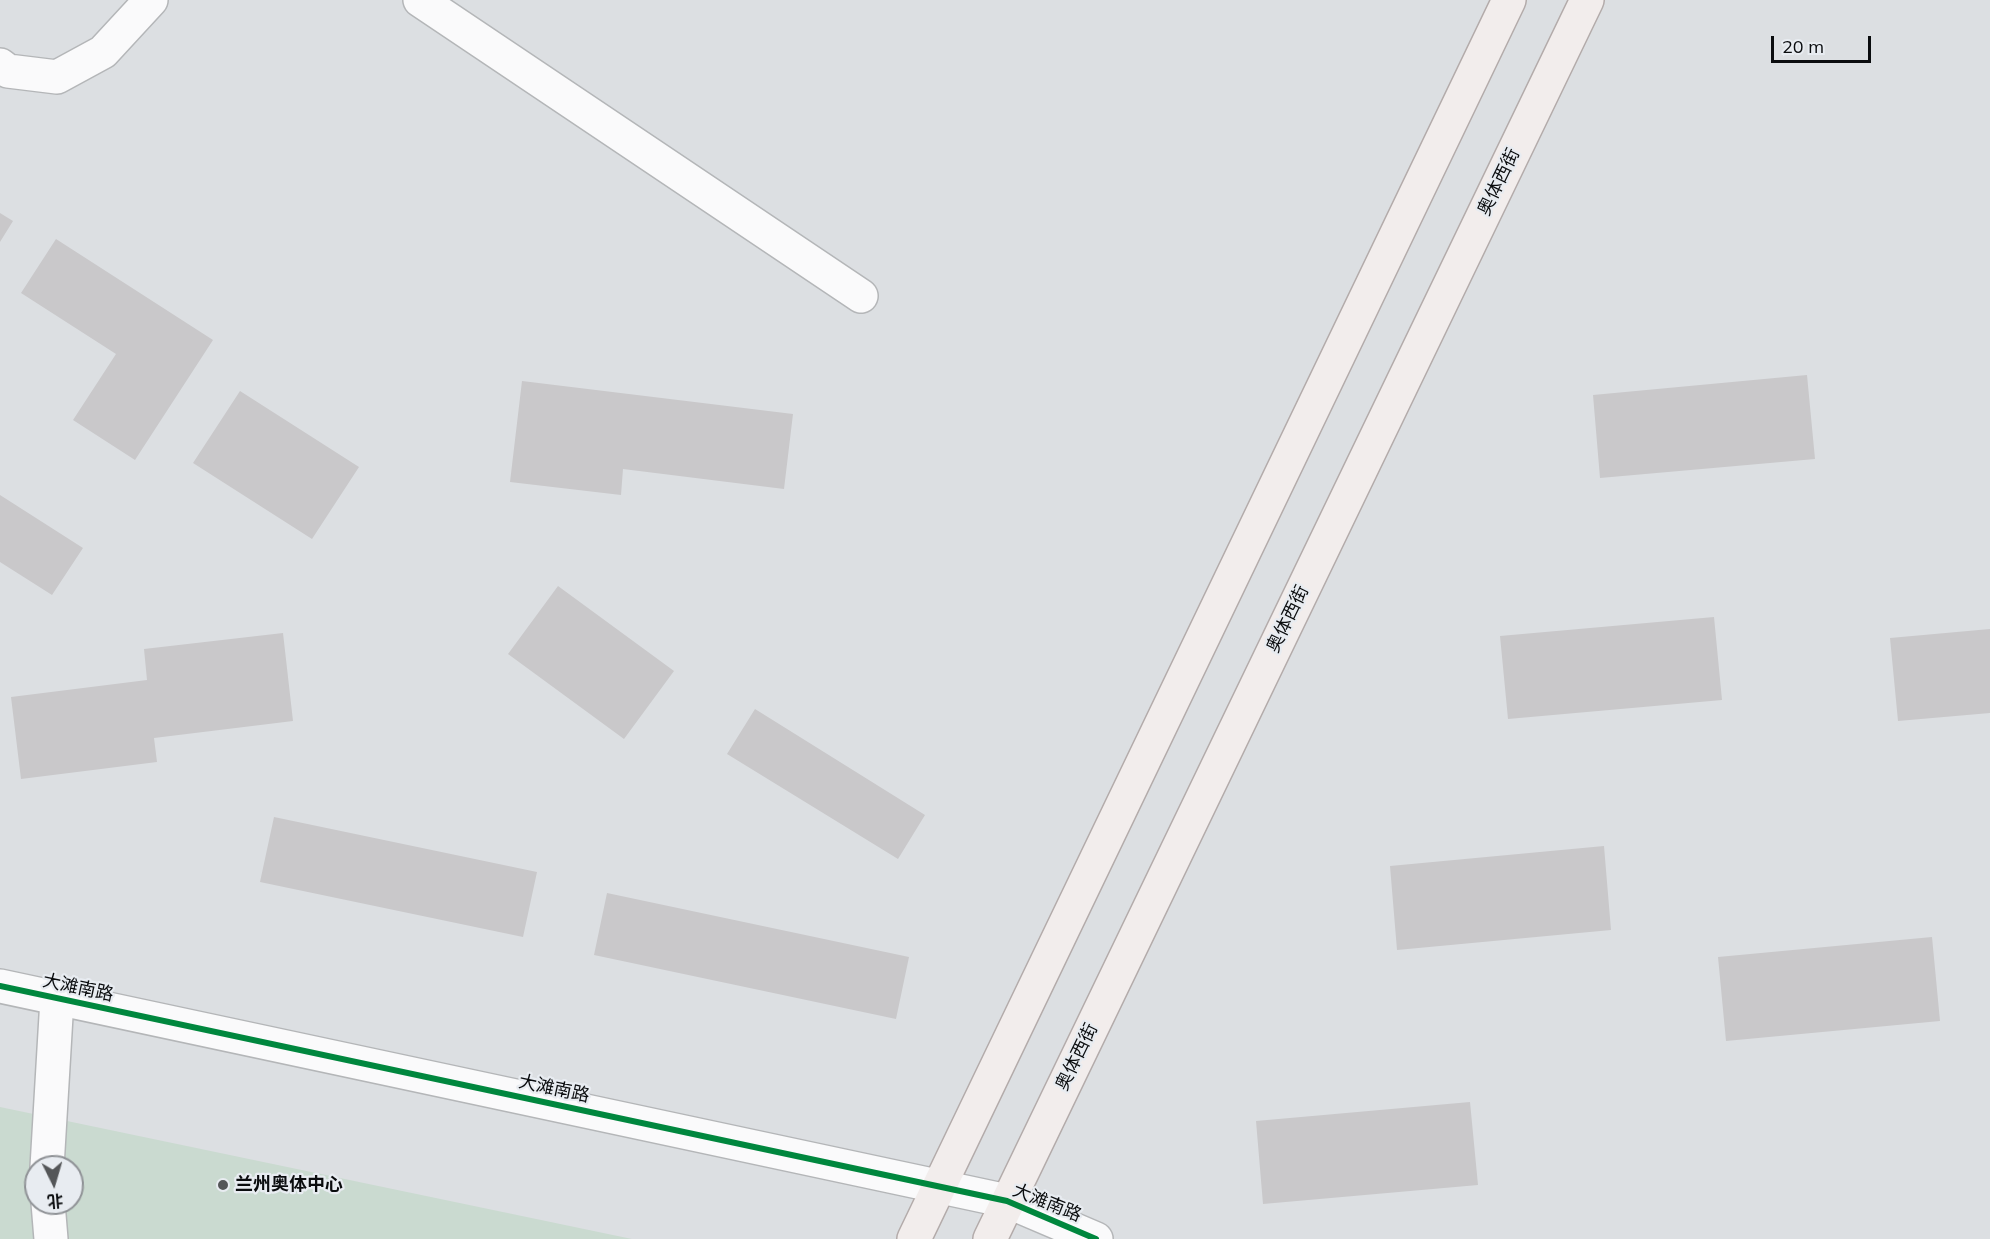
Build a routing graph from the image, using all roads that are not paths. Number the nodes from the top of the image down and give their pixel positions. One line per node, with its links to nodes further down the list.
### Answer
1 (151, 0): 5 (street)
2 (420, 0): 6 (street)
3 (1509, 0): 10 (main road)
4 (1587, 0): 11 (main road, 奥体西街)
5 (0, 65)
6 (861, 296)
7 (0, 986): 8 (street, 大滩南路)
8 (57, 999): 9 (street); 10 (street, 大滩南路)
9 (48, 1155)
10 (938, 1187): 11 (street, 大滩南路); 14 (main road)
11 (1007, 1201): 15 (main road, 奥体西街); 16 (street, 大滩南路)
12 (49, 1215): 13 (street)
13 (51, 1239)
14 (914, 1239)
15 (990, 1239)
16 (1096, 1239)

